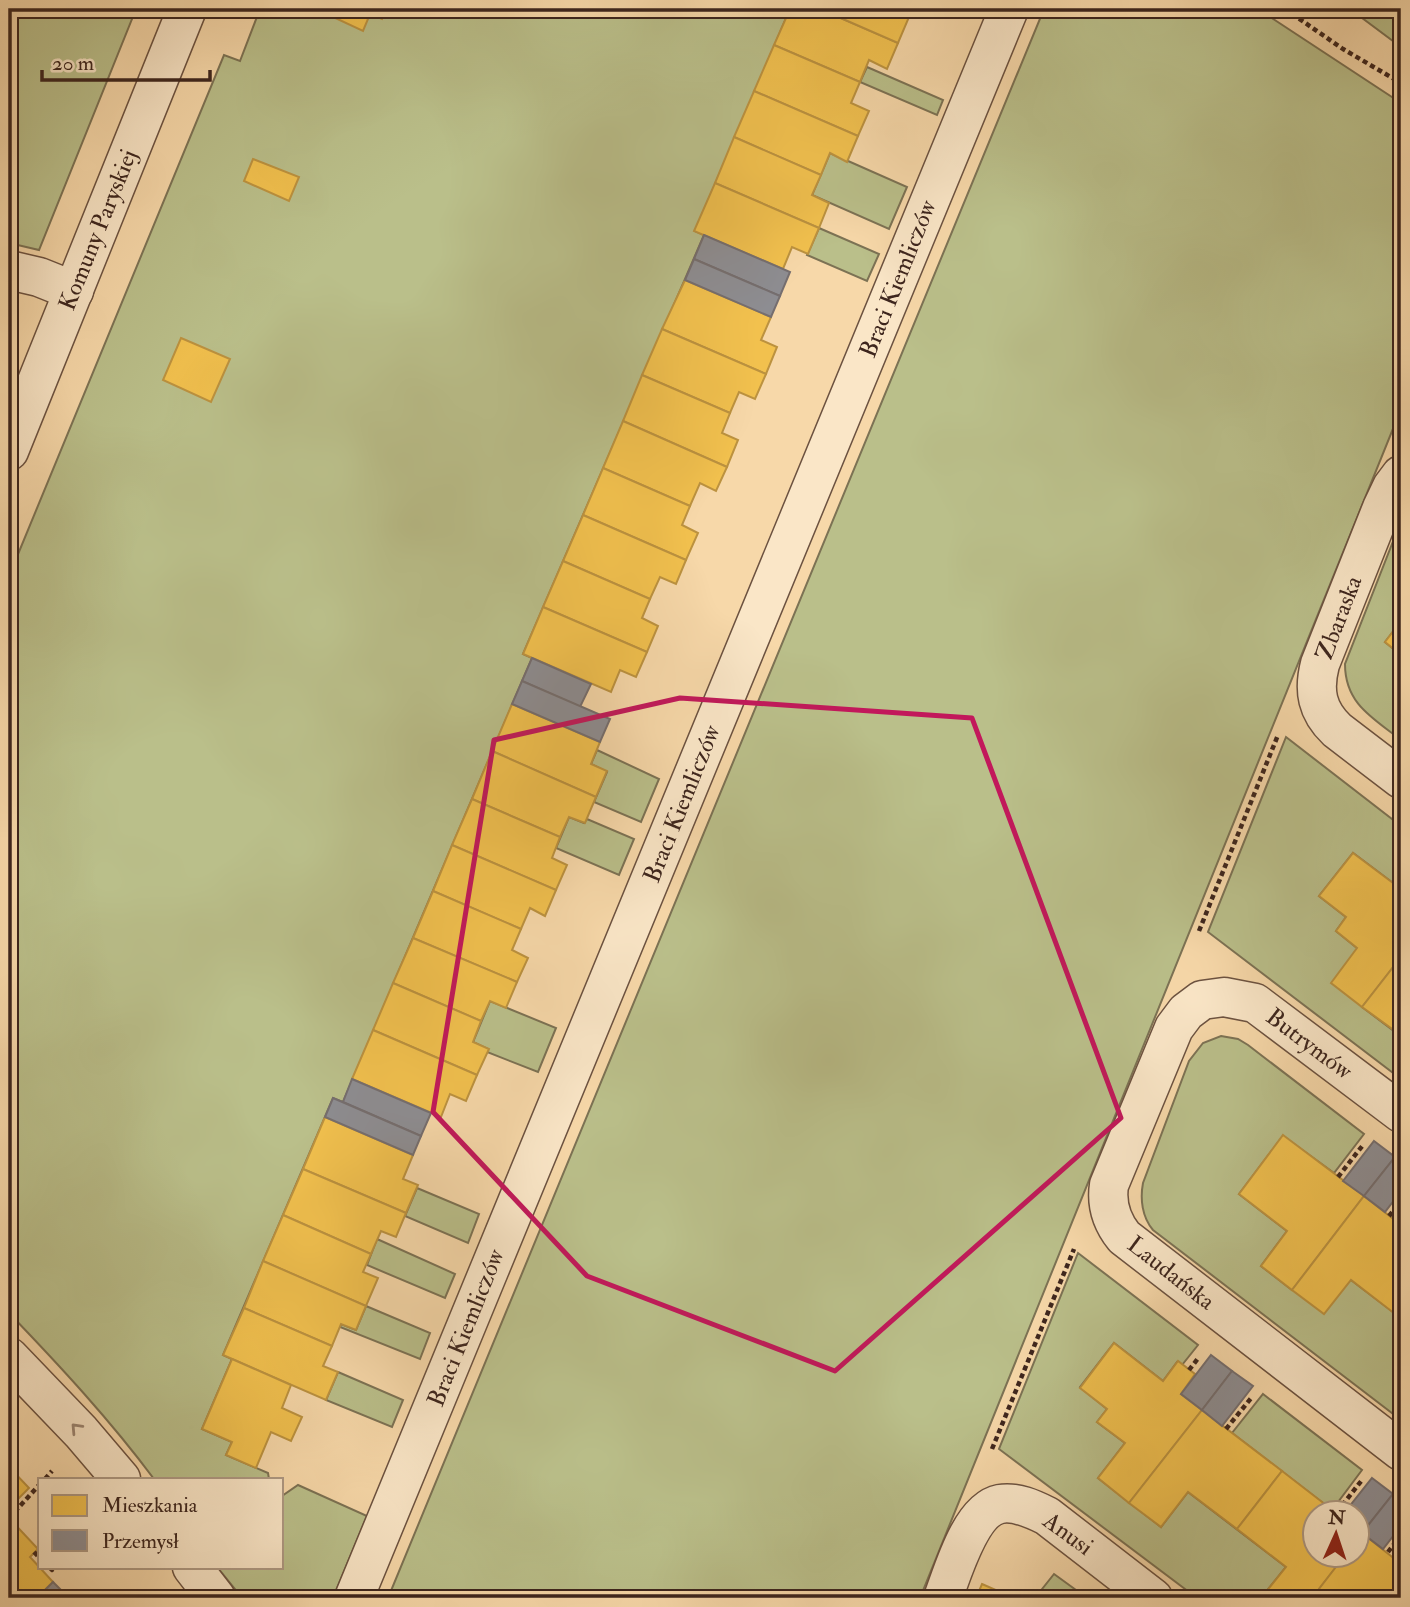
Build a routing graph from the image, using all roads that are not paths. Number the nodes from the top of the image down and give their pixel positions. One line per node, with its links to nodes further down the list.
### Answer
1 (187, 9): 4 (street, Komuny Paryskiej)
2 (1009, 9): 15 (street, Braci Kiemliczów)
3 (9, 270): 4 (street)
4 (74, 291): 5 (street, Komuny Paryskiej)
5 (9, 451)
6 (1401, 475): 7 (street, Zbaraska)
7 (1401, 779)
8 (1209, 999): 9 (street, Butrymów); 11 (street, Laudańska)
9 (1401, 1113)
10 (9, 1357): 12 (street, one-way to 10)
11 (1401, 1451)
12 (120, 1478)
13 (193, 1568): 14 (street)
14 (216, 1598)
15 (354, 1598)
16 (943, 1598): 17 (street, Anusi)
17 (1153, 1598)

